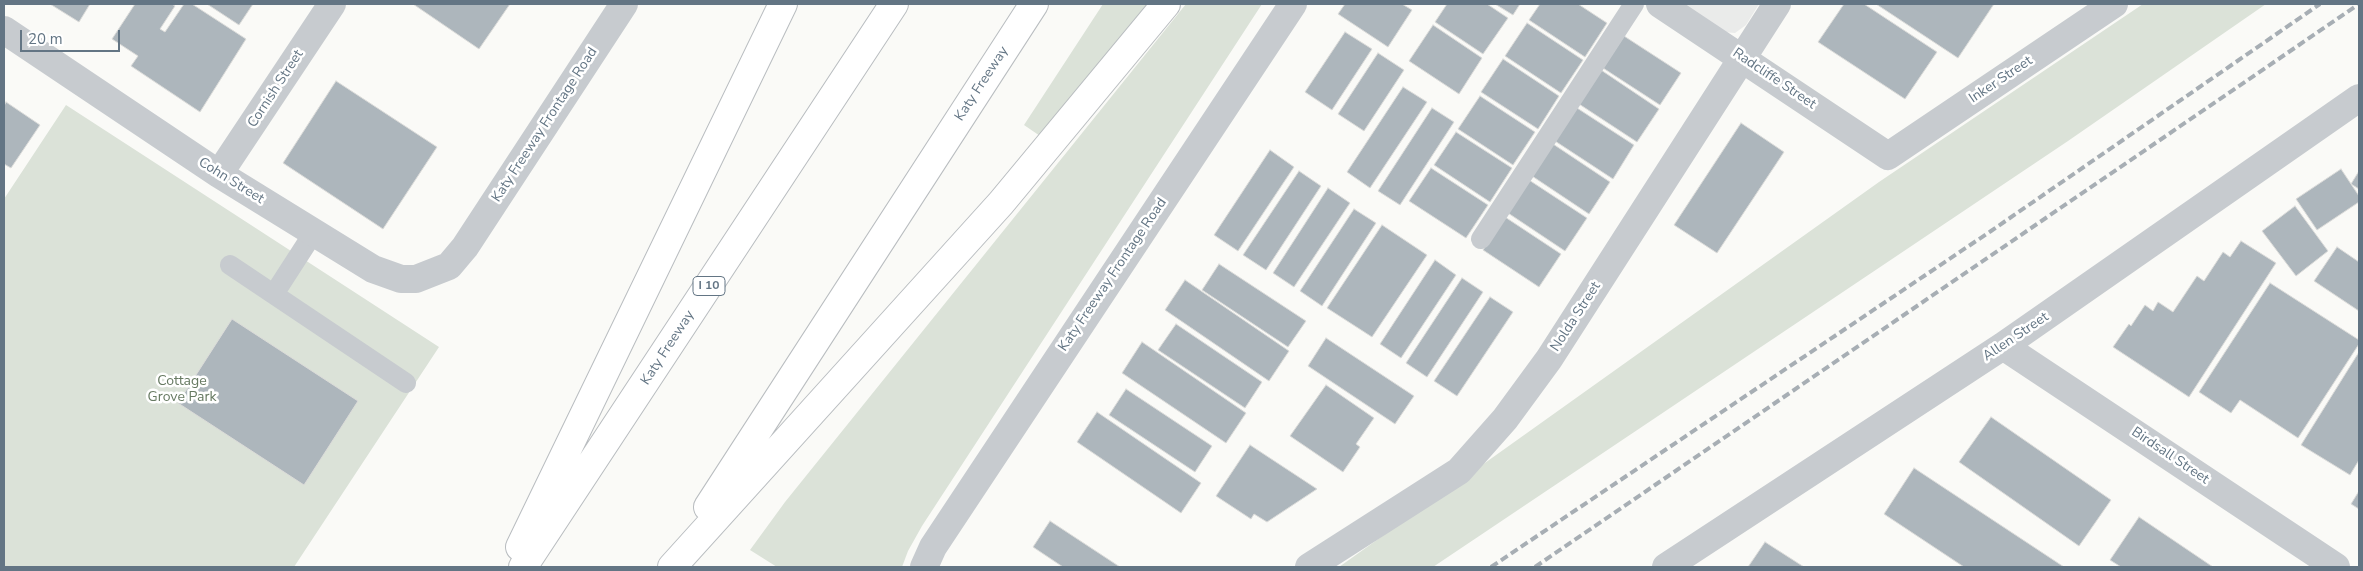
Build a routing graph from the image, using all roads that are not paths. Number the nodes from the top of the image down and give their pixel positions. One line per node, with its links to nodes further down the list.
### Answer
1 (332, 4): 16 (street, Cornish Street)
2 (624, 4): 19 (street, Katy Freeway Frontage Road)
3 (783, 4): 25 (highway)
4 (894, 4): 26 (highway, Katy Freeway / I 10)
5 (1034, 4): 27 (highway, Katy Freeway)
6 (1166, 4): 27 (highway)
7 (1294, 4): 24 (street, Katy Freeway Frontage Road)
8 (1634, 4): 18 (lane)
9 (1660, 4): 13 (street, Radcliffe Street)
10 (1777, 4): 13 (street, Nolda Street)
11 (2114, 4): 15 (street, Inker Street)
12 (4, 30): 16 (street, Cohn Street)
13 (1742, 57): 15 (street, Radcliffe Street); 28 (street, Nolda Street)
14 (2359, 98): 22 (street, Allen Street)
15 (1888, 156)
16 (219, 174): 17 (street, Cohn Street)
17 (314, 232): 19 (street, Cohn Street); 21 (lane)
18 (1481, 238)
19 (465, 247)
20 (230, 265): 21 (lane)
21 (274, 294): 23 (lane)
22 (2003, 346): 29 (street, Allen Street); 30 (street, Birdsall Street)
23 (406, 383)
24 (928, 557)
25 (510, 567)
26 (523, 567)
27 (670, 567)
28 (1309, 567)
29 (1666, 567)
30 (2336, 567)

